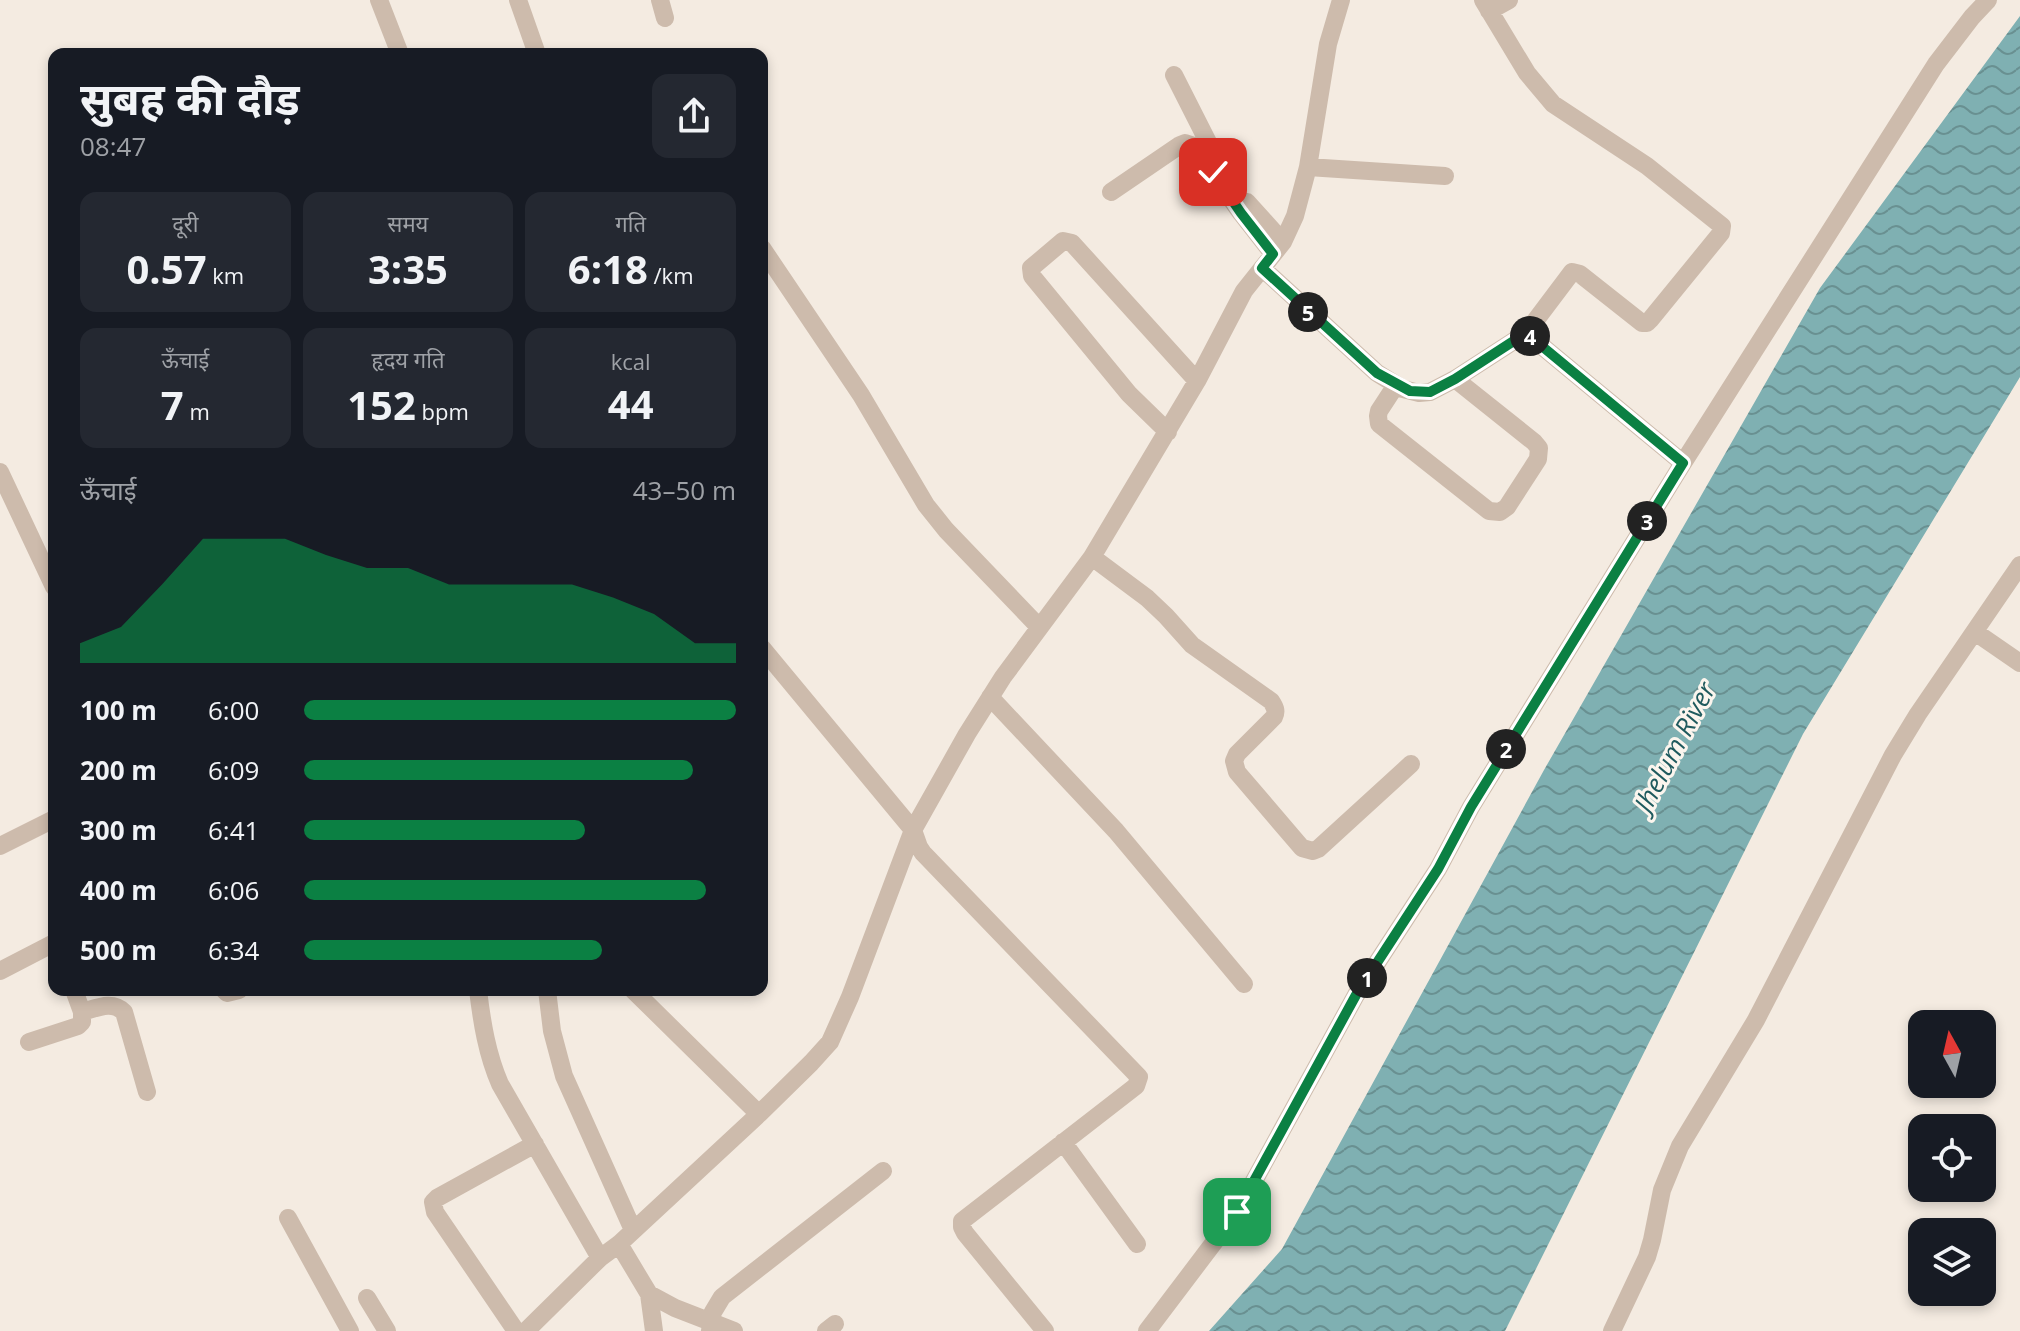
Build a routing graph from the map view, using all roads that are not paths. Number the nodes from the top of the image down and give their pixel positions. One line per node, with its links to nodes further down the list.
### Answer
1 (379, 0): 7 (street)
2 (518, 0): 8 (street)
3 (1341, 0): 10 (street)
4 (1509, 0): 6 (street)
5 (1988, 0): 20 (street)
6 (1486, 6): 15 (street)
7 (398, 48)
8 (535, 48)
9 (1174, 75): 13 (street)
10 (1308, 167): 11 (street); 13 (street)
11 (1445, 176)
12 (1111, 192): 13 (street)
13 (1273, 255): 17 (street); 18 (street)
14 (768, 257): 25 (street)
15 (1526, 333): 16 (street); 20 (street)
16 (1455, 379): 18 (street); 18 (street)
17 (1197, 381): 19 (street); 19 (street)
18 (1396, 385)
19 (1168, 432): 22 (street)
20 (1683, 463): 63 (street)
21 (0, 472): 24 (street)
22 (1092, 557): 25 (street); 30 (street)
23 (2020, 565): 26 (street)
24 (48, 574)
25 (1039, 627): 29 (street)
26 (1975, 632): 28 (street); 64 (street)
27 (768, 655): 32 (street)
28 (2020, 663)
29 (990, 697): 32 (street); 36 (street)
30 (1411, 764)
31 (48, 822): 33 (street)
32 (913, 830): 44 (street); 45 (street)
33 (0, 846)
34 (48, 946): 35 (street)
35 (0, 971)
36 (1244, 984)
37 (76, 996): 41 (street)
38 (479, 996): 46 (street)
39 (548, 996): 49 (street)
40 (639, 996): 44 (street)
41 (82, 1012): 42 (street); 43 (street)
42 (29, 1042)
43 (147, 1092)
44 (759, 1114): 49 (street)
45 (1063, 1142): 51 (street); 62 (street)
46 (535, 1144): 52 (street); 58 (street)
47 (883, 1171): 55 (street)
48 (288, 1218): 56 (street)
49 (633, 1230): 50 (street)
50 (619, 1244): 52 (street); 53 (street)
51 (1137, 1244)
52 (600, 1258): 59 (street)
53 (649, 1294): 55 (street); 60 (street)
54 (367, 1298): 57 (street)
55 (710, 1326): 61 (street)
56 (350, 1331)
57 (387, 1331)
58 (516, 1331)
59 (526, 1331)
60 (654, 1331)
61 (734, 1331)
62 (1045, 1331)
63 (1147, 1331)
64 (1612, 1331)

